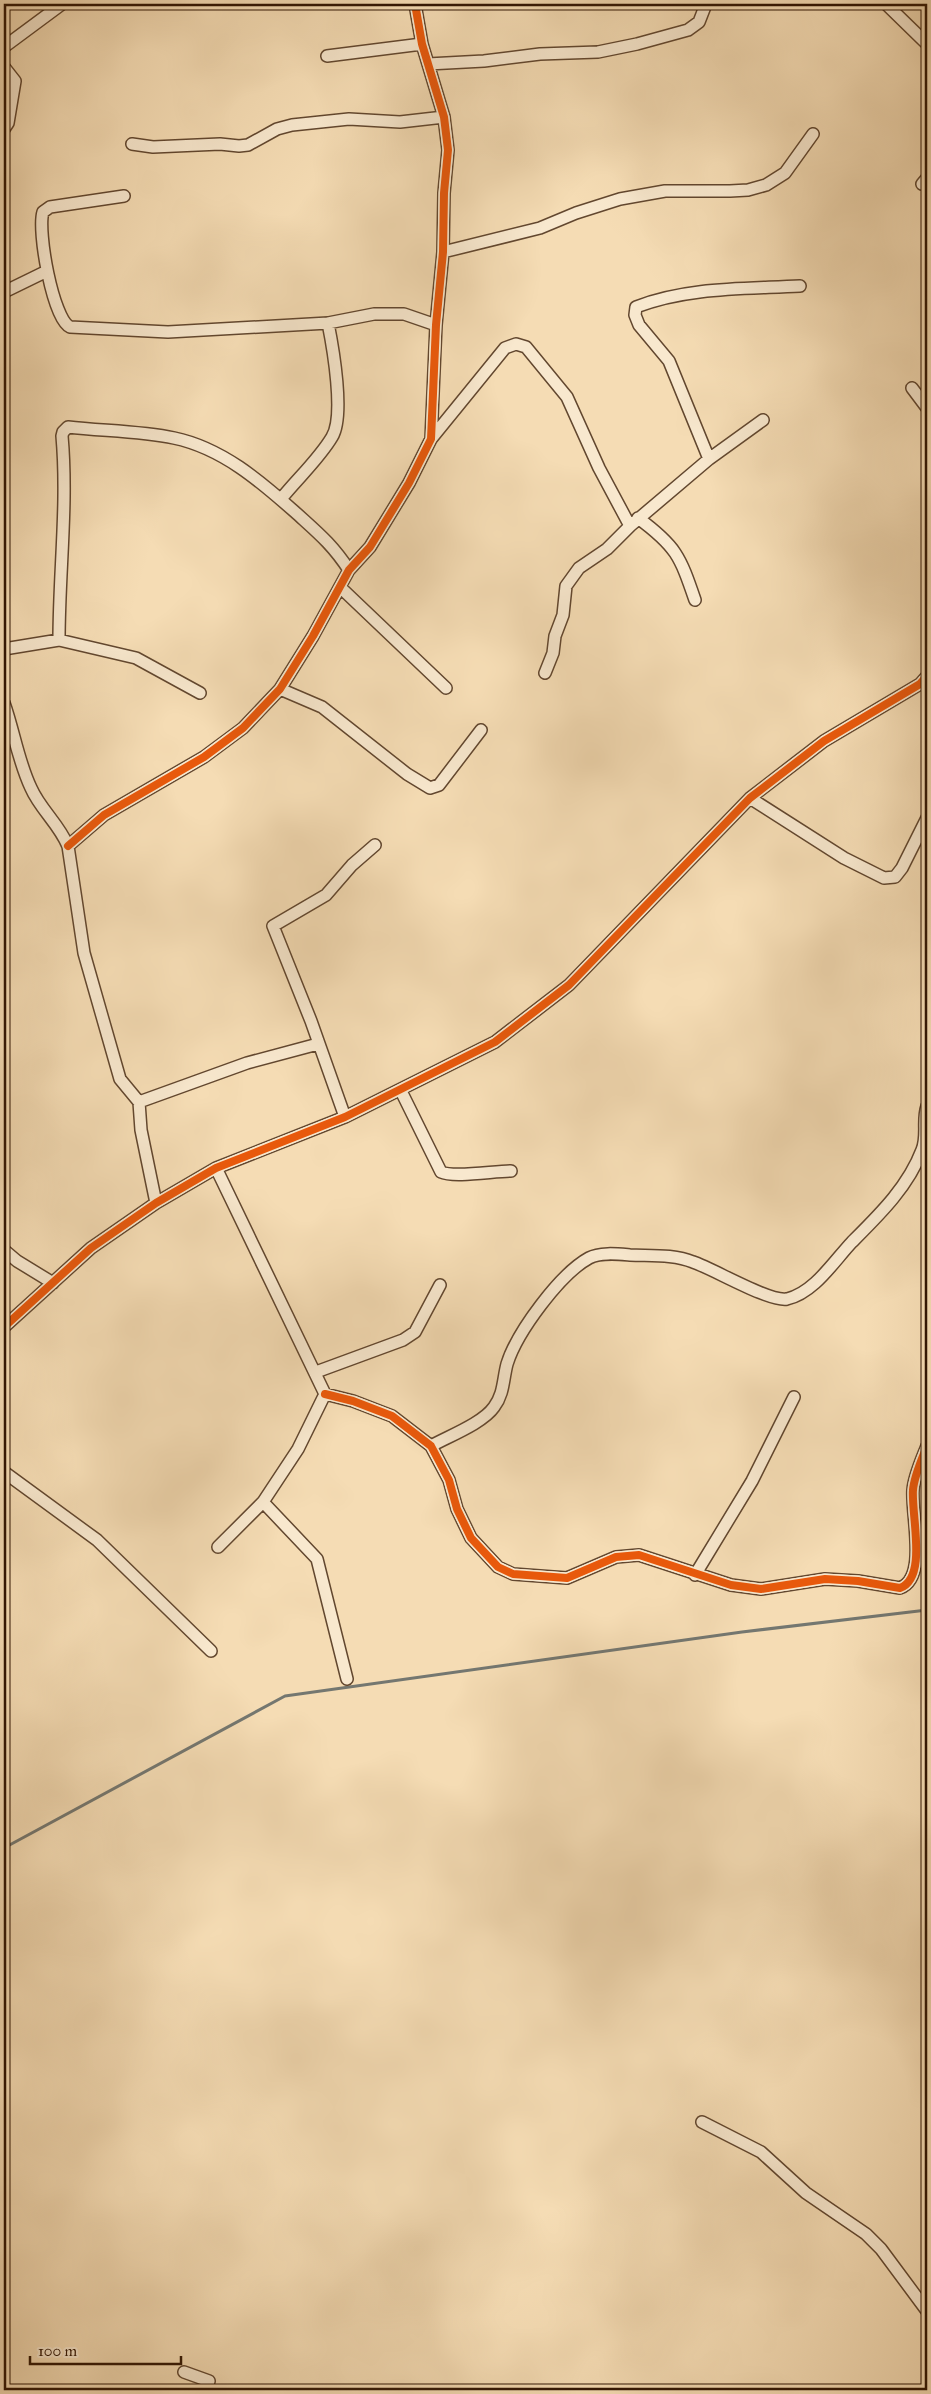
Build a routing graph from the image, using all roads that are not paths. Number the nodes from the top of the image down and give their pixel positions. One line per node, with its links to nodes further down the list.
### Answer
1 (62, 4): 7 (street)
2 (415, 4): 5 (street)
3 (706, 4): 9 (street)
4 (886, 4): 6 (street)
5 (422, 44): 8 (street); 9 (street)
6 (927, 44)
7 (4, 47)
8 (327, 56)
9 (428, 64): 11 (street)
10 (4, 67): 12 (street)
11 (444, 117): 14 (street); 16 (street)
12 (4, 129)
13 (813, 134): 16 (street)
14 (132, 144)
15 (124, 196): 17 (street)
16 (443, 252): 21 (street)
17 (46, 271): 19 (street); 20 (street)
18 (800, 286): 26 (street)
19 (4, 292)
20 (328, 323): 21 (street); 27 (street)
21 (436, 325): 25 (street)
22 (912, 388): 23 (street)
23 (927, 408)
24 (763, 420): 26 (street)
25 (431, 439): 28 (street); 29 (street)
26 (709, 459): 28 (street)
27 (281, 499): 29 (street); 32 (street)
28 (634, 522): 31 (street); 34 (street)
29 (349, 570): 30 (street)
30 (340, 587): 36 (street); 37 (street)
31 (695, 600)
32 (59, 640): 33 (street); 38 (street)
33 (4, 649)
34 (545, 673)
35 (925, 684): 41 (street)
36 (446, 688)
37 (280, 689): 40 (street); 44 (street)
38 (200, 693)
39 (4, 703): 44 (street)
40 (481, 730)
41 (750, 798): 42 (street); 46 (street)
42 (927, 818)
43 (375, 845): 45 (street)
44 (68, 846): 47 (street)
45 (318, 1044): 47 (street); 49 (street)
46 (401, 1090): 49 (street); 51 (street)
47 (138, 1102): 52 (street)
48 (927, 1106): 60 (street)
49 (345, 1117): 50 (street)
50 (216, 1168): 52 (street); 57 (street)
51 (511, 1171)
52 (156, 1202): 54 (street)
53 (4, 1250): 54 (street)
54 (53, 1283): 56 (street)
55 (440, 1285): 57 (street)
56 (4, 1327)
57 (316, 1372): 58 (street)
58 (325, 1394): 60 (street); 63 (street)
59 (794, 1397): 65 (street)
60 (431, 1446): 65 (street)
61 (927, 1446): 65 (street)
62 (4, 1472): 66 (street)
63 (263, 1502): 64 (street); 67 (street)
64 (218, 1547)
65 (696, 1575)
66 (211, 1651)
67 (347, 1680)
68 (702, 2122): 69 (street)
69 (927, 2311)
70 (184, 2372): 71 (street)
71 (206, 2390)

